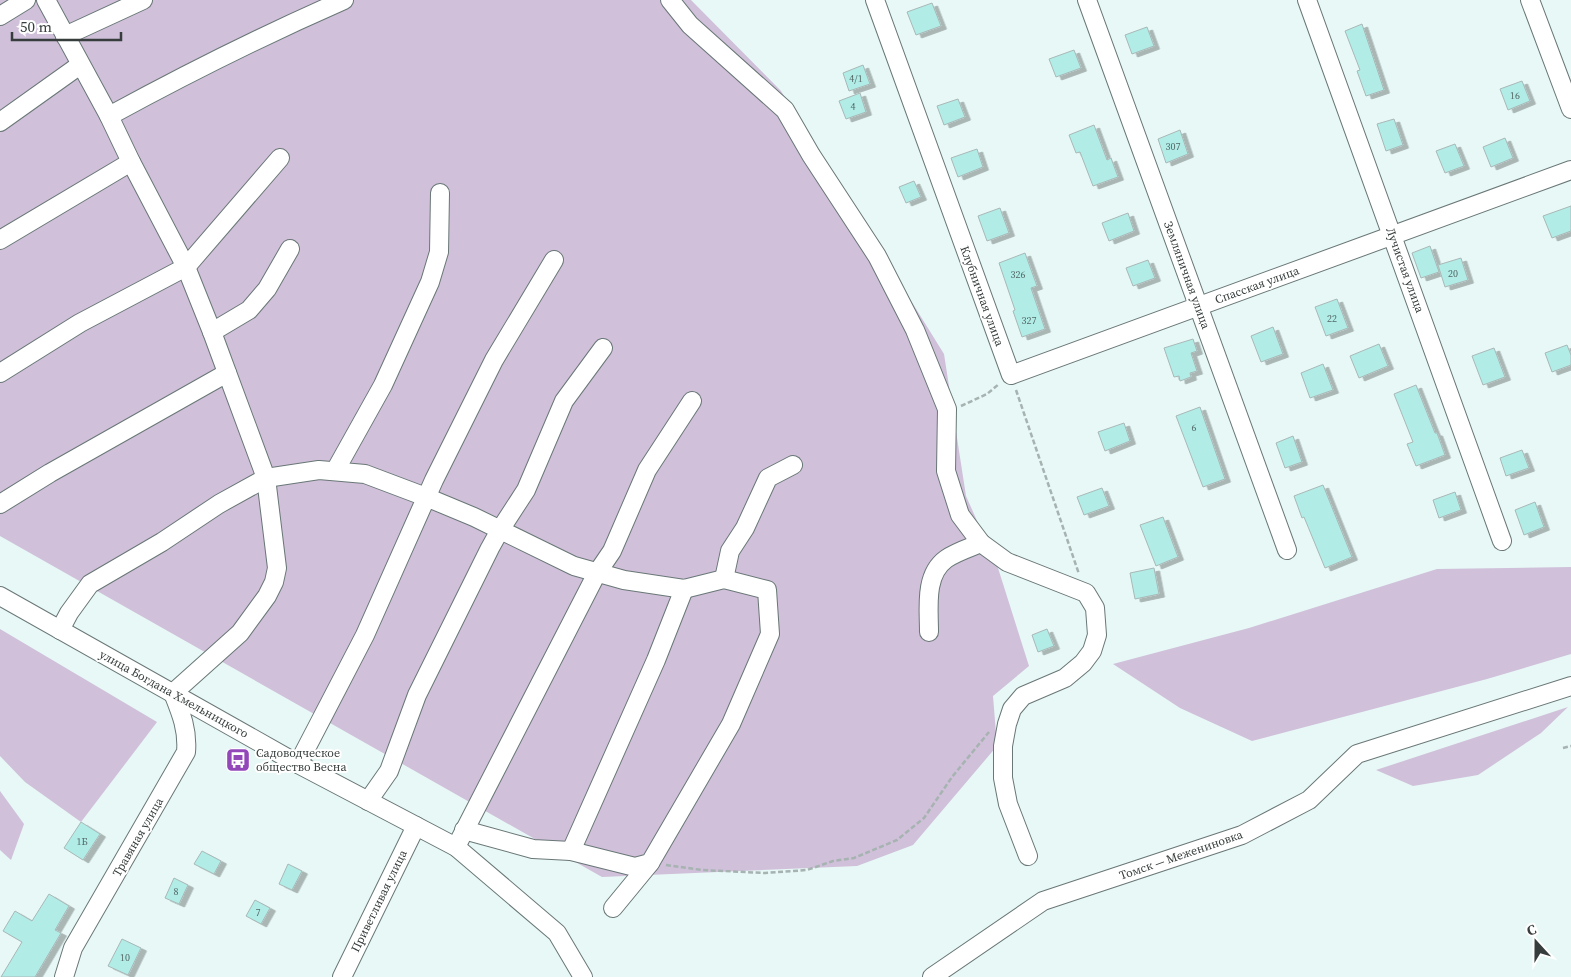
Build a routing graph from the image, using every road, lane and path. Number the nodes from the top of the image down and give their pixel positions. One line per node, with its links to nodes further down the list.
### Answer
1 (26, 0): 10 (street)
2 (46, 0): 11 (street)
3 (143, 0): 11 (street)
4 (344, 0): 14 (street)
5 (670, 0): 32 (street)
6 (875, 0): 30 (street, Клубничная улица)
7 (1087, 0): 25 (street, Земляничная улица)
8 (1307, 0): 20 (street, Лучистая улица)
9 (1530, 0): 13 (street)
10 (0, 16)
11 (65, 36): 12 (street)
12 (80, 65): 14 (street); 15 (street)
13 (1571, 110)
14 (109, 116): 17 (street)
15 (0, 122)
16 (280, 158): 24 (street)
17 (131, 162): 21 (street); 24 (street)
18 (1571, 170): 20 (street, Спасская улица)
19 (440, 193): 34 (street)
20 (1392, 236): 25 (street, Спасская улица); 39 (street, Лучистая улица)
21 (0, 240)
22 (290, 249): 26 (street)
23 (554, 260): 36 (street)
24 (186, 267): 26 (street); 28 (street)
25 (1199, 306): 30 (street, Спасская улица); 41 (street, Земляничная улица)
26 (212, 332): 29 (street)
27 (602, 348): 38 (street)
28 (0, 373)
29 (227, 373): 35 (street); 37 (street)
30 (1010, 375): 32 (path); 45 (path)
31 (692, 401): 42 (street)
32 (947, 409): 40 (street)
33 (793, 466): 43 (street)
34 (335, 471): 35 (street); 36 (street)
35 (266, 478): 47 (street); 50 (street)
36 (426, 497): 38 (street); 54 (street)
37 (0, 504)
38 (500, 530): 42 (street); 55 (street)
39 (1502, 541)
40 (981, 543): 45 (street); 48 (street)
41 (1286, 550)
42 (597, 573): 44 (street); 57 (street)
43 (724, 579): 44 (street); 61 (street)
44 (684, 589): 59 (street)
45 (1086, 593): 51 (street)
46 (0, 596): 47 (street, улица Богдана Хмельницкого)
47 (60, 630): 50 (street, улица Богдана Хмельницкого)
48 (929, 632)
49 (1571, 686): 66 (street, Томск — Межениновка)
50 (173, 693): 54 (street, улица Богдана Хмельницкого); 63 (street, Травяная улица)
51 (1006, 724): 60 (street); 61 (path)
52 (1571, 746): 53 (path)
53 (1563, 748)
54 (298, 764): 55 (street, улица Богдана Хмельницкого)
55 (368, 801): 56 (street, улица Богдана Хмельницкого)
56 (416, 826): 58 (street, улица Богдана Хмельницкого); 64 (street, Приветливая улица)
57 (464, 830): 58 (street); 59 (street)
58 (456, 847): 65 (street)
59 (571, 851): 61 (street)
60 (1028, 856)
61 (650, 862): 62 (street)
62 (613, 908)
63 (64, 977)
64 (342, 977)
65 (583, 977)
66 (932, 977)

